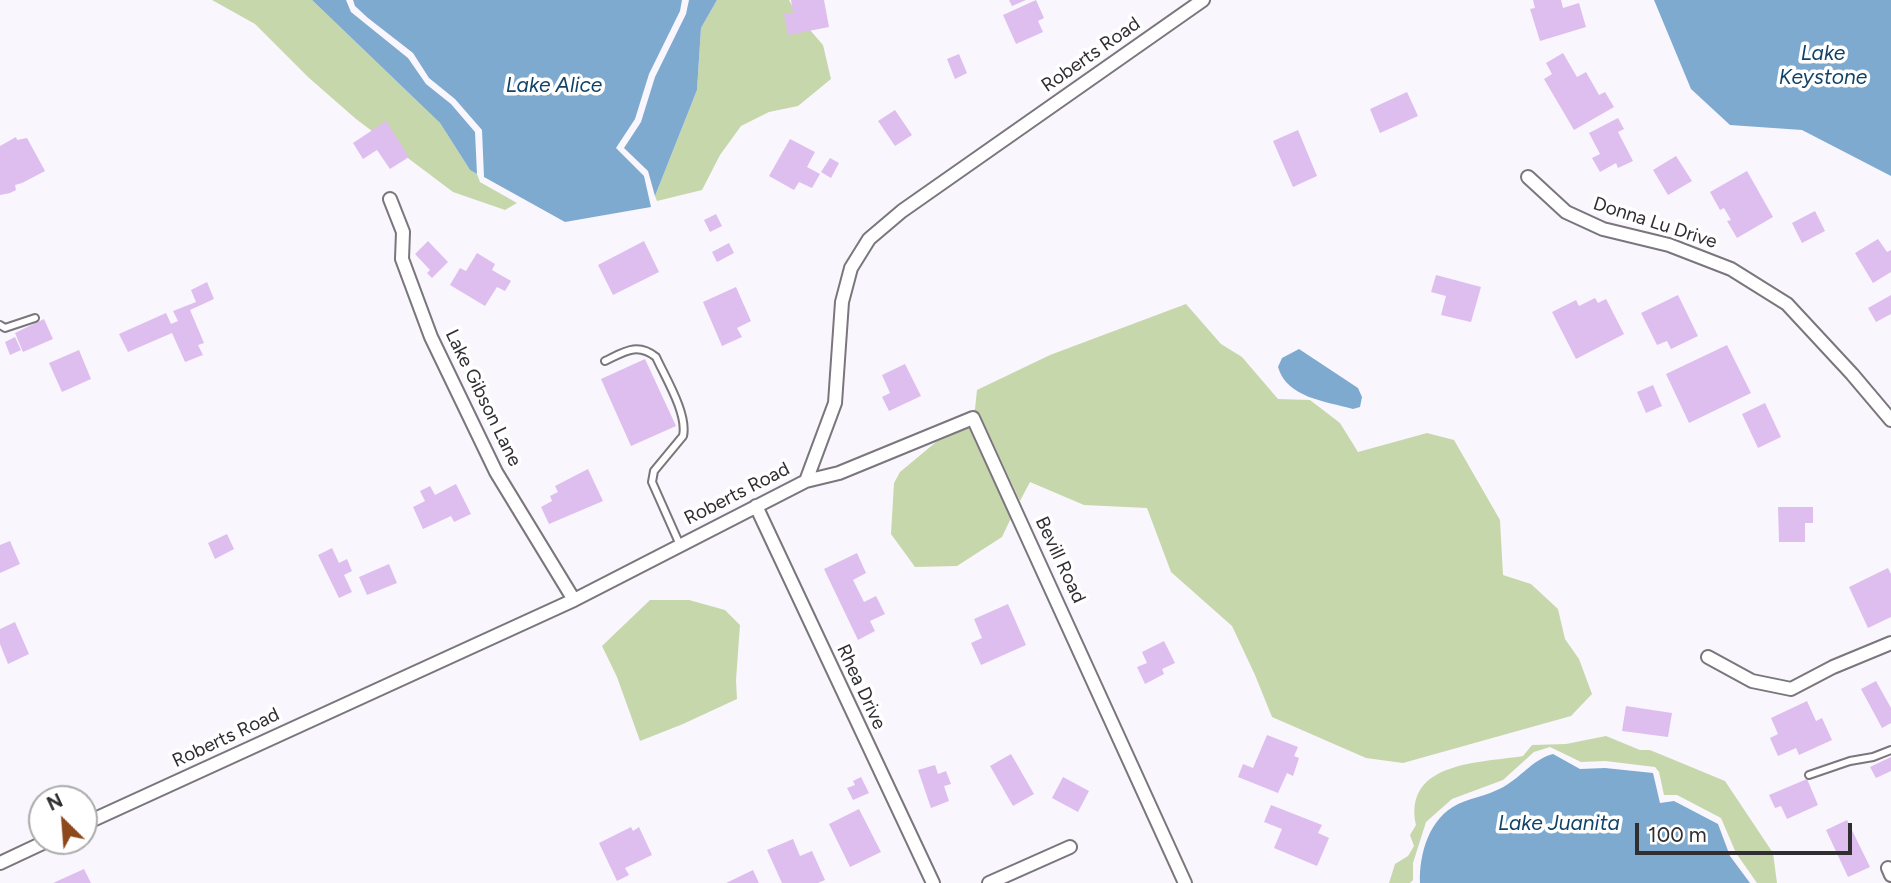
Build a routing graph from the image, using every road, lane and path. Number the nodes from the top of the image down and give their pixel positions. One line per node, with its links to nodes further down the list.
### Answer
1 (1203, 0): 8 (street, Roberts Road)
2 (1528, 177): 7 (street, Donna Lu Drive)
3 (390, 199): 11 (street, Lake Gibson Lane)
4 (35, 318): 5 (lane)
5 (0, 325)
6 (605, 361): 10 (lane)
7 (1891, 420)
8 (806, 481): 9 (street, Roberts Road); 22 (street, Bevill Road)
9 (756, 506): 10 (street, Roberts Road); 20 (street, Rhea Drive)
10 (680, 545): 11 (street, Roberts Road)
11 (574, 600): 16 (street, Roberts Road)
12 (1891, 643): 13 (street)
13 (1708, 657)
14 (1891, 750): 15 (lane)
15 (1809, 775)
16 (98, 818)
17 (1070, 847): 21 (street)
18 (28, 850): 19 (street)
19 (0, 863)
20 (933, 883)
21 (989, 883)
22 (1185, 883)

